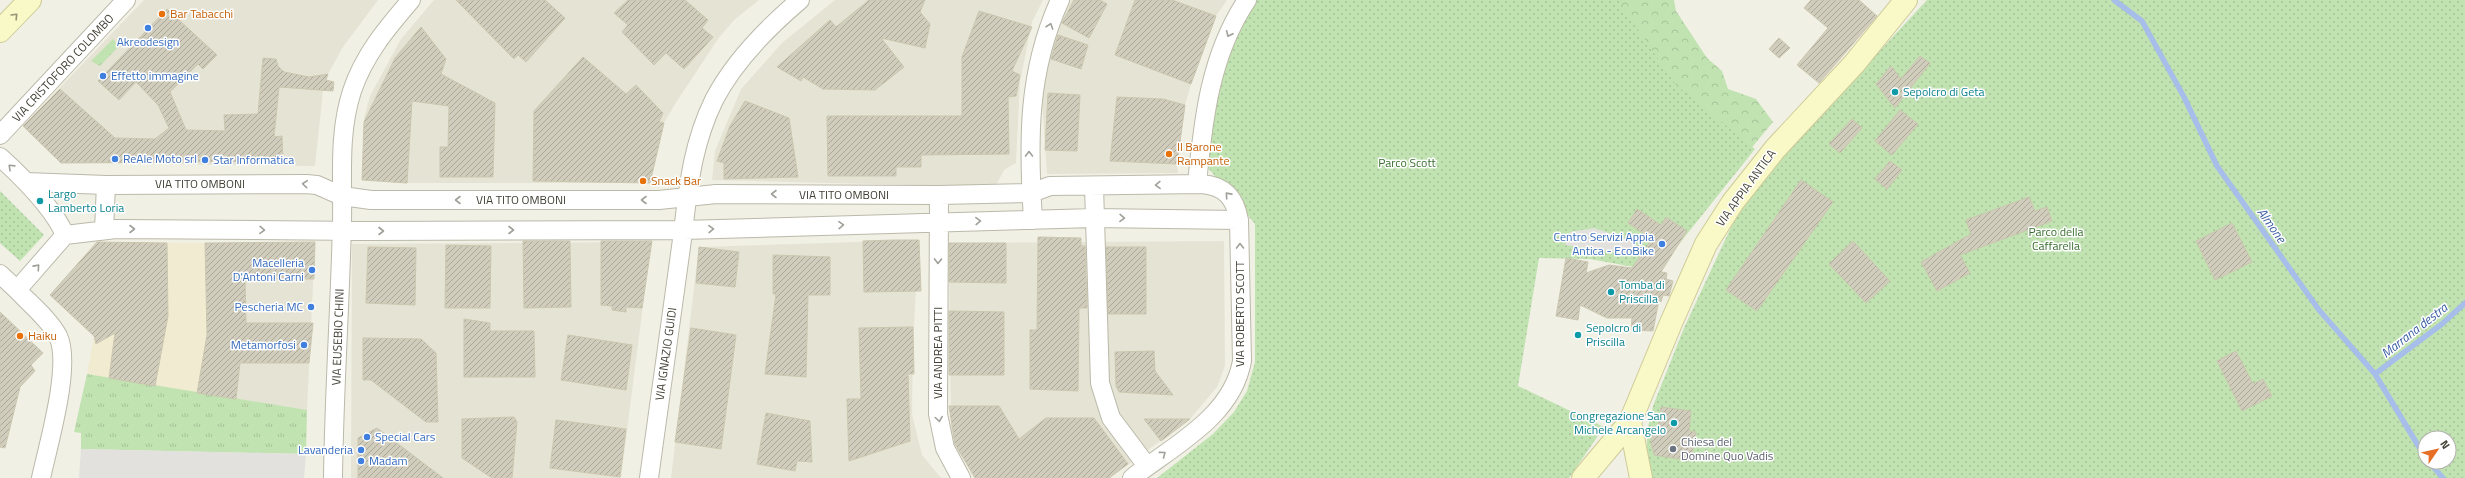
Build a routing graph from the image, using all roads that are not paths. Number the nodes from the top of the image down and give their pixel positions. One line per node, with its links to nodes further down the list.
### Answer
1 (30, 0): 8 (street, one-way to 1)
2 (126, 0): 9 (street, VIA CRISTOFORO COLOMBO)
3 (411, 0): 17 (street, VIA EUSEBIO CHINI)
4 (800, 0): 18 (street, VIA IGNAZIO GUIDI)
5 (1060, 0): 15 (street, one-way to 5)
6 (1247, 0): 12 (street, one-way to 12)
7 (1906, 0): 29 (street, VIA APPIA ANTICA)
8 (0, 31)
9 (0, 135)
10 (0, 157): 11 (street, one-way to 10)
11 (26, 182): 13 (street, VIA TITO OMBONI); 26 (street)
12 (1197, 184): 14 (street, VIA TITO OMBONI, one-way to 14); 21 (street, VIA ROBERTO SCOTT, one-way to 12)
13 (106, 185): 17 (street, VIA TITO OMBONI, one-way to 13); 23 (street)
14 (1094, 186): 15 (street, VIA TITO OMBONI); 19 (street)
15 (1031, 193): 16 (street, VIA TITO OMBONI); 20 (street)
16 (939, 195): 18 (street, VIA TITO OMBONI, one-way to 18); 22 (street)
17 (342, 196): 18 (street, VIA TITO OMBONI, one-way to 17); 25 (street, VIA EUSEBIO CHINI)
18 (686, 196): 24 (street, VIA IGNAZIO GUIDI)
19 (1094, 218): 20 (street); 21 (street, one-way to 21); 30 (street)
20 (1033, 220): 22 (street, one-way to 20)
21 (1239, 220): 30 (street, VIA ROBERTO SCOTT, one-way to 21)
22 (939, 222): 24 (street, one-way to 22); 34 (street, VIA ANDREA PITTI, one-way to 34)
23 (104, 230): 25 (street, one-way to 25); 26 (street)
24 (683, 230): 25 (street, one-way to 24); 33 (street, VIA IGNAZIO GUIDI)
25 (342, 231): 32 (street, VIA EUSEBIO CHINI)
26 (65, 235): 28 (street, one-way to 26)
27 (0, 274): 28 (street)
28 (17, 290): 31 (street)
29 (1630, 422): 36 (street, VIA APPIA ANTICA); 37 (street)
30 (1147, 466): 35 (street, VIA ROBERTO SCOTT)
31 (41, 478)
32 (333, 478)
33 (649, 478)
34 (960, 478)
35 (1132, 478)
36 (1583, 478)
37 (1641, 478)

